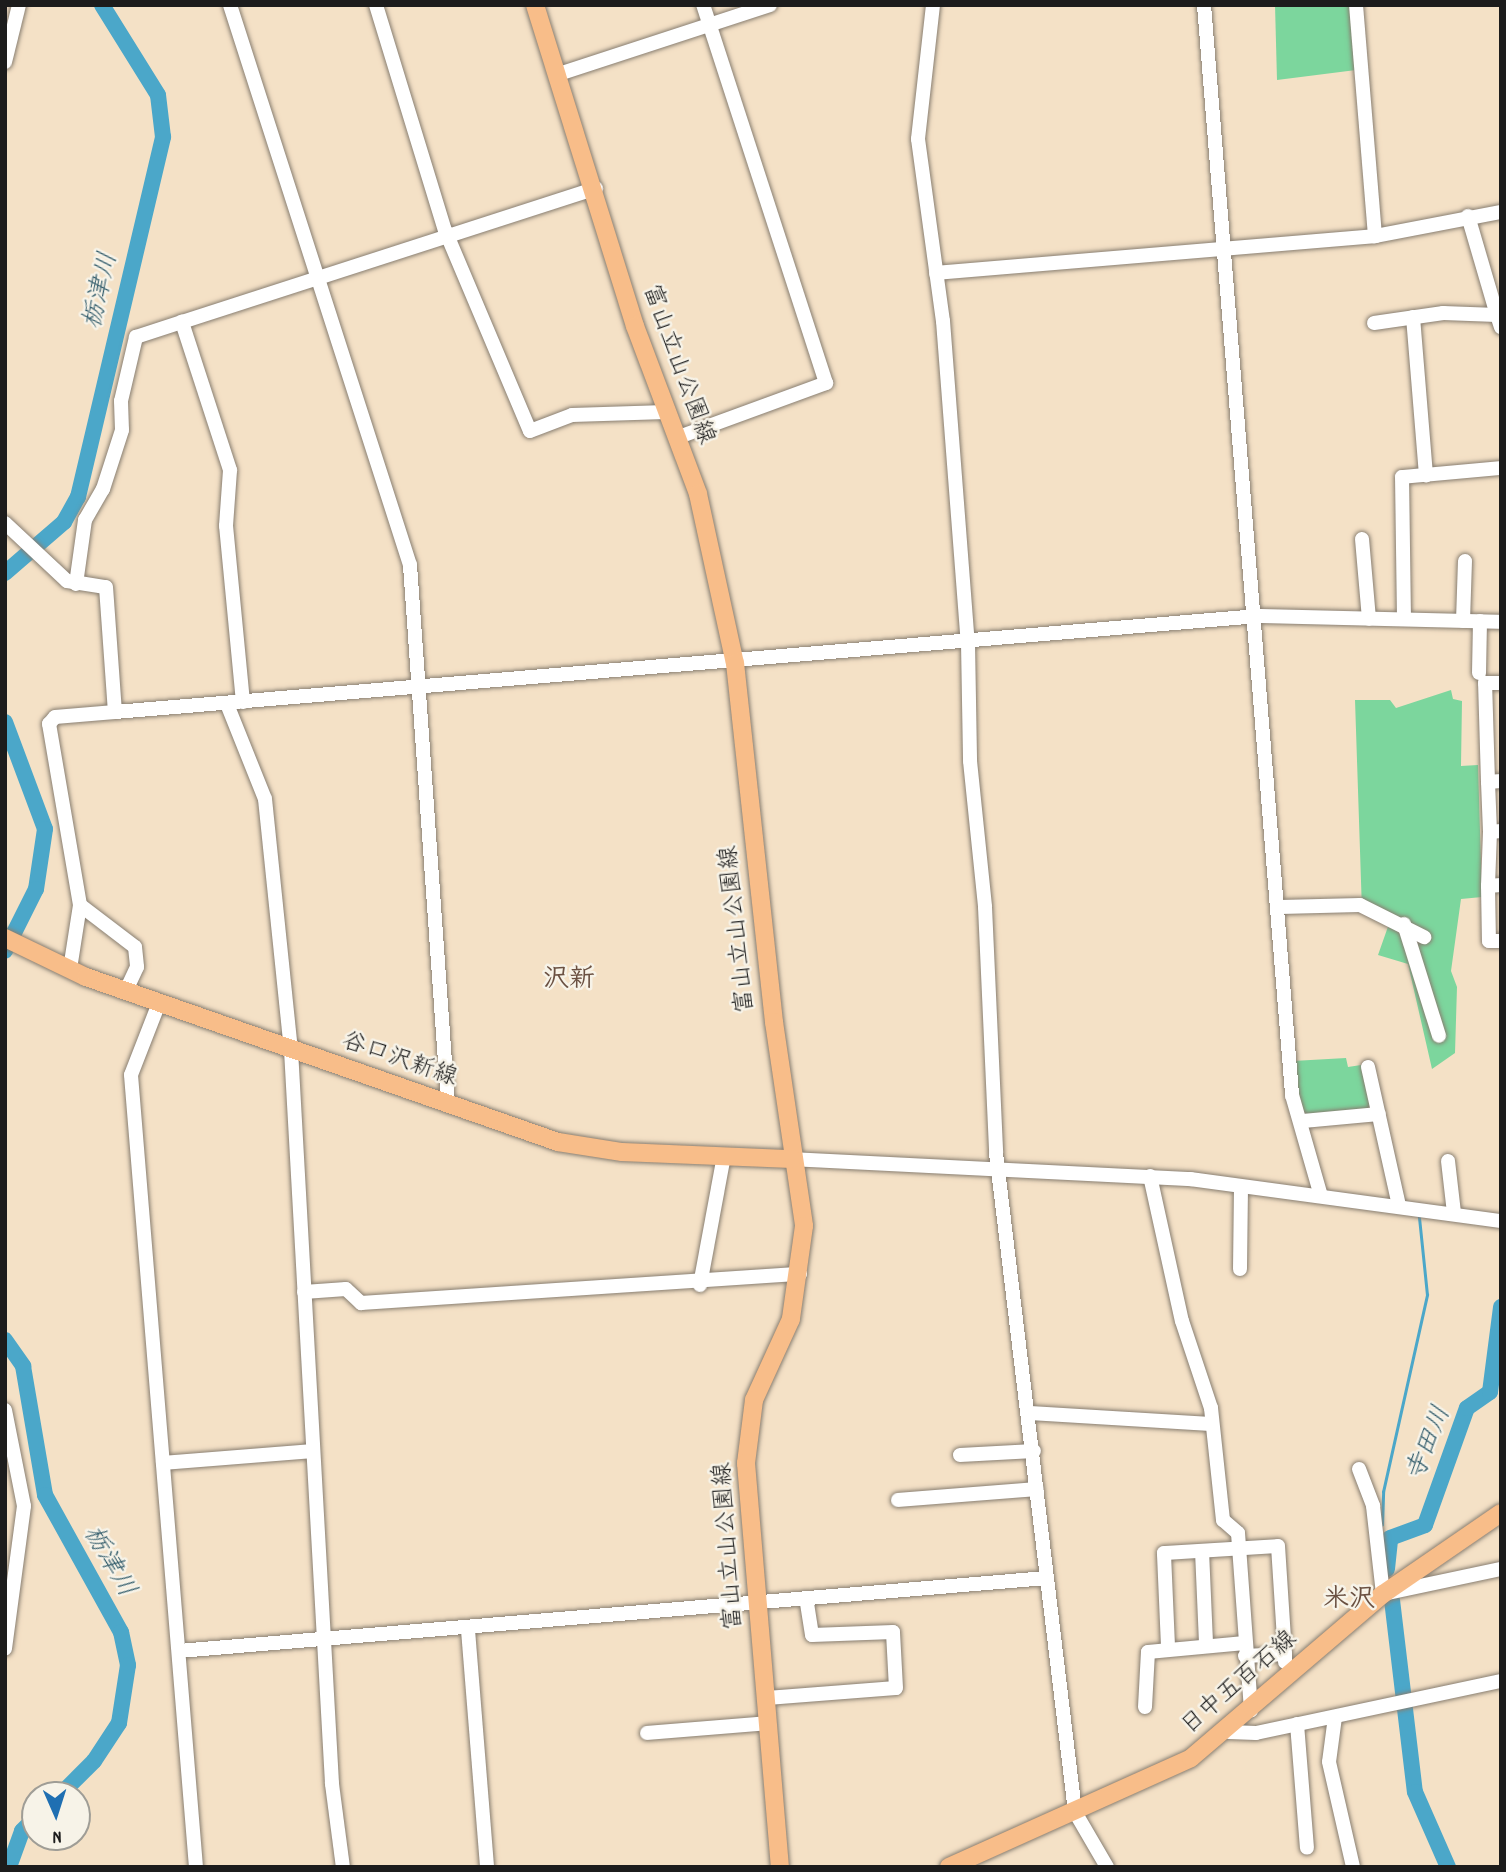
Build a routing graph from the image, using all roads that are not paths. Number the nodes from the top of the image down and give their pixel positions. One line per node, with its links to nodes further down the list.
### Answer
1 (19, 5): 11 (street)
2 (230, 5): 20 (street)
3 (376, 5): 16 (street)
4 (534, 5): 12 (main road, 富山立山公園線)
5 (703, 5): 10 (street)
6 (771, 5): 10 (street)
7 (933, 5): 19 (street)
8 (1204, 5): 18 (street)
9 (1356, 5): 17 (street)
10 (709, 25): 12 (street); 26 (street)
11 (5, 62)
12 (559, 74): 13 (main road, 富山立山公園線)
13 (596, 188): 16 (street); 25 (main road, 富山立山公園線)
14 (1501, 212): 15 (street)
15 (1468, 216): 17 (street); 22 (street)
16 (448, 235): 20 (street); 25 (street)
17 (1375, 236): 18 (street)
18 (1225, 249): 19 (street); 33 (street)
19 (936, 273): 39 (street)
20 (318, 277): 23 (street); 43 (street)
21 (1413, 317): 22 (street); 24 (street); 28 (street)
22 (1499, 321)
23 (182, 322): 32 (street); 44 (street)
24 (1374, 323)
25 (666, 412): 26 (main road, 富山立山公園線)
26 (676, 438): 40 (main road, 富山立山公園線)
27 (1501, 468): 28 (street)
28 (1426, 475): 35 (street)
29 (5, 523): 32 (street)
30 (1362, 539): 34 (street)
31 (1465, 561): 36 (street)
32 (76, 584): 46 (street)
33 (1258, 616): 34 (street); 39 (street); 51 (street)
34 (1369, 619): 35 (street)
35 (1404, 620): 36 (street)
36 (1463, 621): 37 (street)
37 (1480, 621): 38 (street); 41 (street)
38 (1501, 622)
39 (968, 643): 40 (street); 68 (street)
40 (735, 663): 43 (street); 66 (main road, 富山立山公園線)
41 (1479, 673)
42 (1501, 683): 47 (street)
43 (419, 688): 44 (street); 62 (street)
44 (243, 702): 45 (street)
45 (227, 704): 46 (street); 60 (street)
46 (115, 712): 50 (street)
47 (1494, 782): 48 (street)
48 (1495, 831): 49 (street)
49 (1494, 885): 55 (street)
50 (80, 905): 56 (street); 57 (street)
51 (1280, 907): 52 (street); 64 (street)
52 (1404, 925): 53 (street); 59 (street)
53 (1424, 937)
54 (5, 938): 56 (main road, 谷口沢新線)
55 (1501, 941)
56 (70, 969): 57 (main road, 谷口沢新線)
57 (126, 991): 58 (main road, 谷口沢新線)
58 (159, 1003): 60 (main road, 谷口沢新線); 85 (street)
59 (1439, 1036)
60 (291, 1050): 62 (main road, 谷口沢新線); 78 (street)
61 (1368, 1067): 63 (street)
62 (448, 1104): 65 (main road, 谷口沢新線)
63 (1378, 1114): 64 (street); 72 (street)
64 (1303, 1121): 71 (street)
65 (724, 1156): 66 (main road, 谷口沢新線); 77 (street)
66 (792, 1159): 68 (street); 76 (main road, 富山立山公園線)
67 (1448, 1160): 73 (street)
68 (998, 1167): 69 (street); 80 (street)
69 (1150, 1176): 70 (street); 81 (street)
70 (1241, 1186): 71 (street); 75 (street)
71 (1321, 1196): 72 (street)
72 (1399, 1206): 73 (street)
73 (1454, 1213): 74 (street)
74 (1501, 1221)
75 (1240, 1269)
76 (800, 1274): 77 (street); 96 (main road, 富山立山公園線)
77 (700, 1285): 78 (street)
78 (304, 1292): 82 (street)
79 (5, 1410): 101 (street)
80 (1030, 1413): 81 (street); 83 (street)
81 (1211, 1424): 90 (street)
82 (313, 1451): 85 (street); 98 (street)
83 (1034, 1451): 84 (street); 87 (street)
84 (960, 1455)
85 (163, 1463): 103 (street)
86 (1359, 1469): 94 (street)
87 (1038, 1489): 88 (street); 93 (street)
88 (898, 1500)
89 (1501, 1513): 94 (main road, 日中五百石線)
90 (1238, 1549): 91 (street); 102 (street); 104 (street)
91 (1202, 1551): 99 (street); 100 (street)
92 (1501, 1569): 94 (street)
93 (1046, 1578): 95 (street); 115 (street)
94 (1383, 1594): 105 (main road, 日中五百石線)
95 (806, 1599): 96 (street); 107 (street)
96 (759, 1603): 97 (street); 107 (main road, 富山立山公園線)
97 (468, 1630): 98 (street); 120 (street)
98 (324, 1640): 103 (street); 119 (street)
99 (1206, 1644): 100 (street); 102 (street)
100 (1168, 1646): 108 (street)
101 (5, 1649)
102 (1245, 1650): 104 (street); 109 (street)
103 (179, 1651): 118 (street)
104 (1285, 1654): 105 (street)
105 (1287, 1677): 109 (main road, 日中五百石線)
106 (1501, 1681): 110 (street)
107 (766, 1698): 111 (main road, 富山立山公園線)
108 (1146, 1707)
109 (1251, 1711): 113 (main road, 日中五百石線)
110 (1335, 1717): 112 (street); 123 (street)
111 (769, 1723): 114 (street); 121 (main road, 富山立山公園線)
112 (1297, 1724): 113 (street); 116 (street)
113 (1229, 1732): 115 (main road, 日中五百石線)
114 (647, 1733)
115 (1075, 1812): 117 (street); 122 (main road, 日中五百石線)
116 (1307, 1848)
117 (1105, 1866)
118 (196, 1867)
119 (343, 1867)
120 (487, 1867)
121 (780, 1867)
122 (949, 1867)
123 (1353, 1867)

